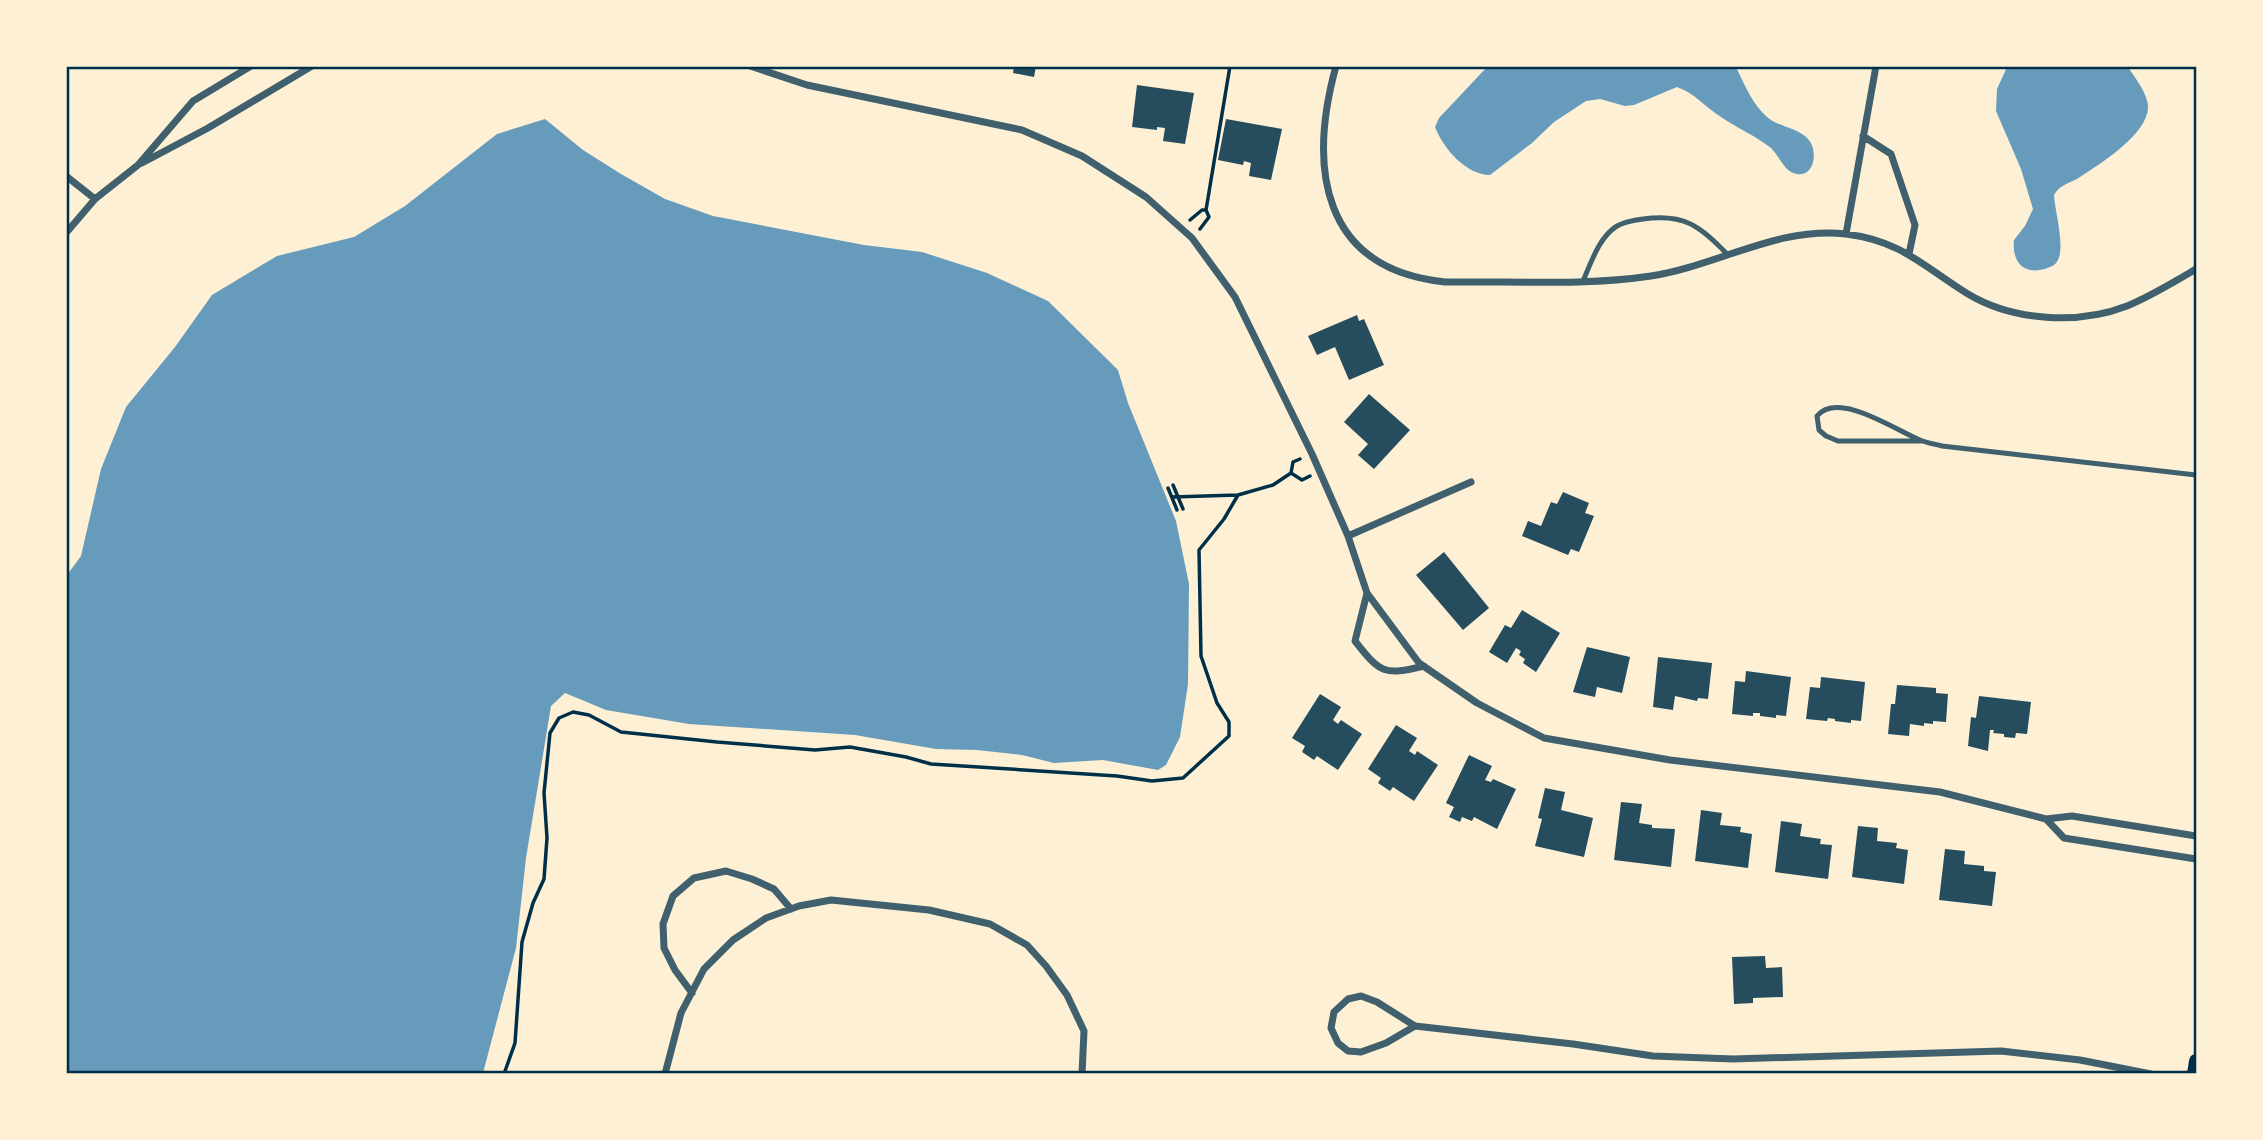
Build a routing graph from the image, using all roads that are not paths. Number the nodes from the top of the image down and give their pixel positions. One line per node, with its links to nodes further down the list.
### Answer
1 (251, 66): 7 (street)
2 (312, 66): 7 (street)
3 (750, 66): 19 (street)
4 (1336, 66): 15 (street)
5 (1875, 66): 6 (street)
6 (1863, 136): 11 (street); 12 (street)
7 (138, 165): 9 (street)
8 (66, 176): 9 (street)
9 (94, 199): 10 (street)
10 (66, 233)
11 (1846, 234): 12 (street); 13 (street)
12 (1909, 254): 14 (street)
13 (1728, 255): 15 (street); 15 (lane)
14 (2196, 268)
15 (1583, 281)
16 (1921, 441): 16 (lane); 17 (lane)
17 (2196, 475)
18 (1471, 482): 19 (street)
19 (1348, 536): 20 (street)
20 (1367, 593): 21 (street); 21 (street)
21 (1424, 666): 22 (street)
22 (2046, 819): 23 (street); 24 (street)
23 (2196, 836)
24 (2196, 859)
25 (791, 909): 26 (street); 26 (street); 30 (street)
26 (692, 993): 29 (street)
27 (1415, 1026): 27 (street); 31 (street)
28 (2196, 1060): 32 (main road)
29 (665, 1073)
30 (1082, 1073)
31 (2151, 1073)
32 (2194, 1073)

